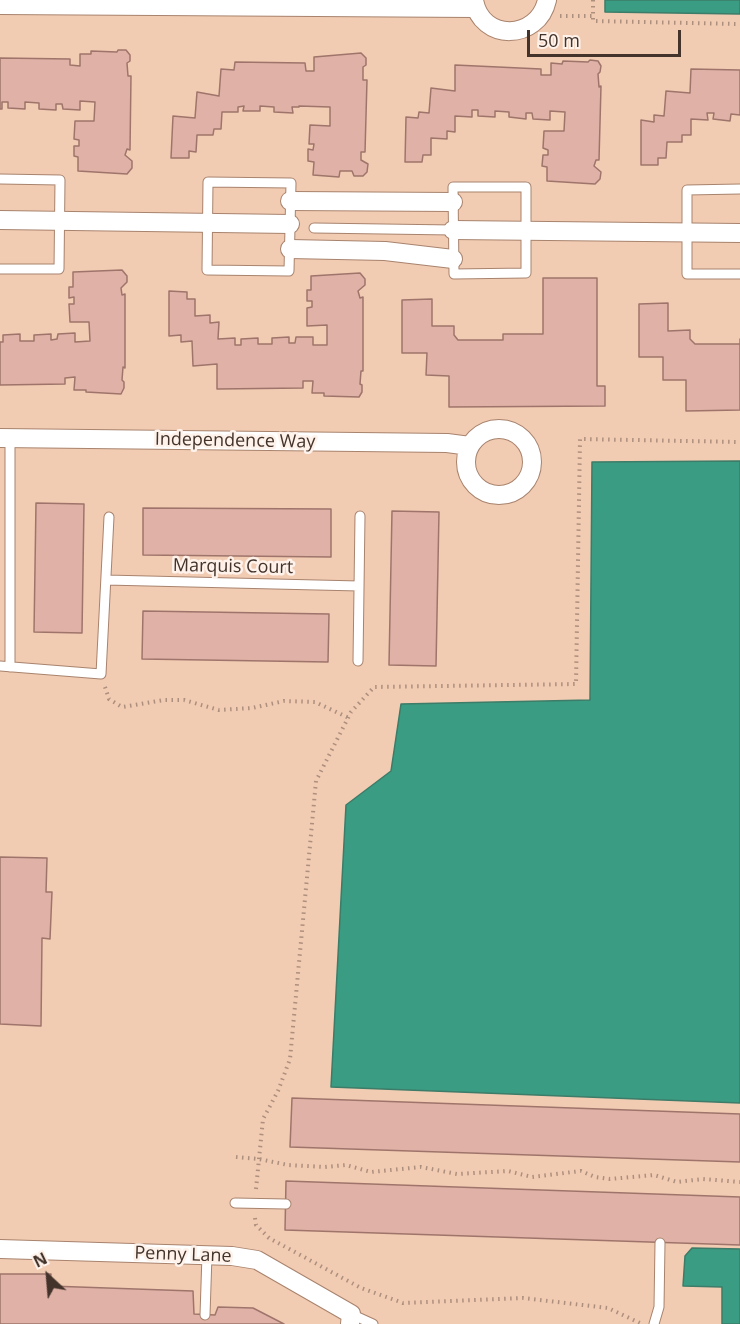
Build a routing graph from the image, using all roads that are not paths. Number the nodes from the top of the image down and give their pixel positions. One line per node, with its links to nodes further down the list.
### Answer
1 (474, 4): 2 (street); 3 (street)
2 (0, 5)
3 (545, 8)
4 (0, 179): 9 (lane)
5 (740, 189): 15 (lane)
6 (290, 201): 7 (street); 10 (lane); 11 (lane)
7 (453, 202): 13 (lane); 14 (lane)
8 (0, 220): 9 (street)
9 (60, 221): 10 (street); 19 (lane)
10 (208, 223): 11 (street); 17 (lane)
11 (290, 224): 17 (lane)
12 (314, 228): 13 (lane)
13 (453, 230): 14 (street); 18 (lane)
14 (526, 231): 15 (street); 18 (lane)
15 (687, 232): 16 (street); 20 (lane)
16 (740, 233)
17 (290, 249): 18 (street)
18 (453, 259)
19 (0, 269)
20 (740, 274)
21 (5, 438): 22 (street, Independence Way); 28 (lane)
22 (470, 446)
23 (360, 516): 26 (lane)
24 (109, 517): 25 (lane)
25 (106, 580): 26 (lane, Marquis Court); 28 (lane)
26 (359, 586): 27 (lane)
27 (358, 661)
28 (5, 667)
29 (235, 1203): 30 (lane)
30 (286, 1204)
31 (660, 1243): 37 (lane)
32 (0, 1249): 33 (street, Penny Lane)
33 (207, 1255): 34 (lane); 35 (street, Penny Lane)
34 (205, 1315)
35 (350, 1319): 36 (lane)
36 (373, 1324)
37 (654, 1324)

